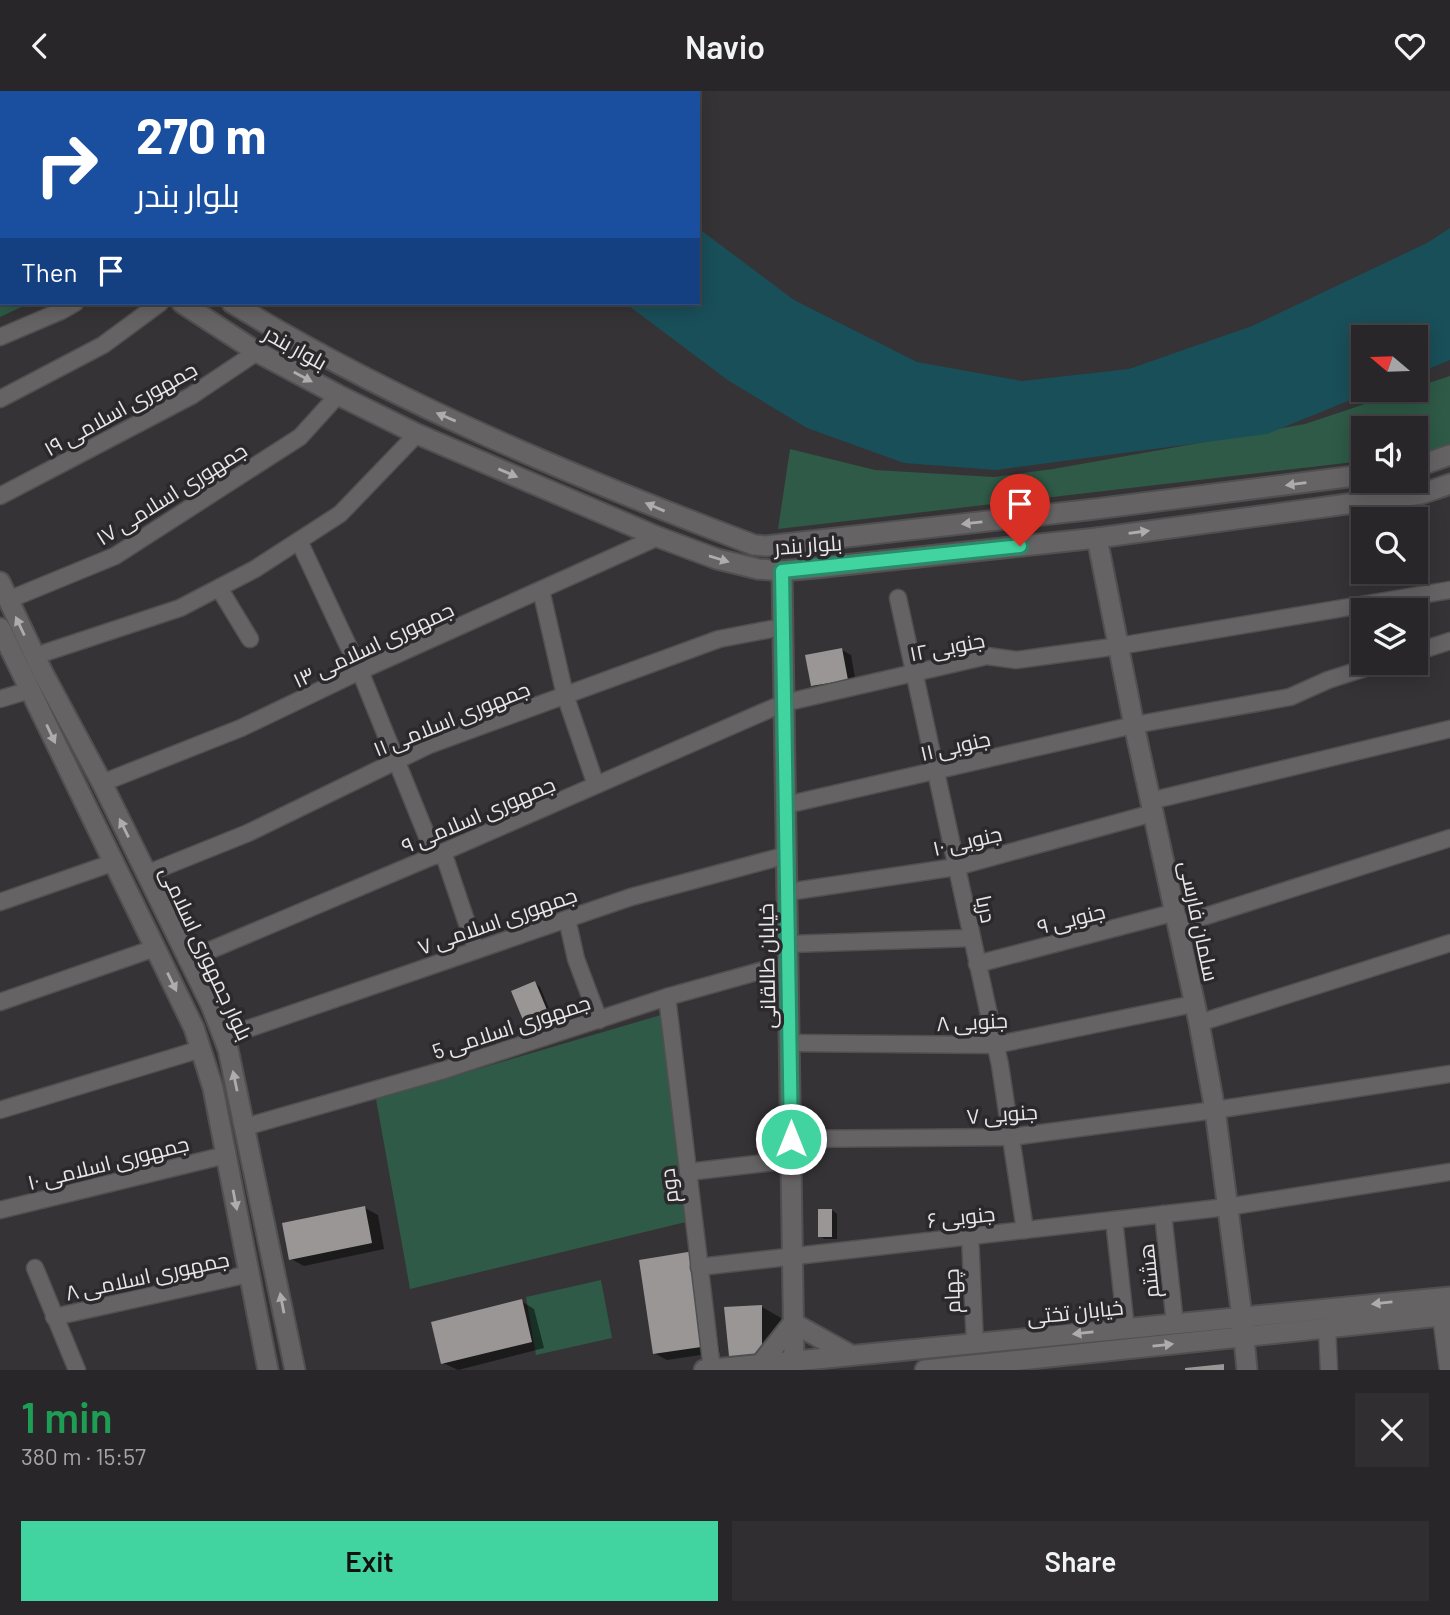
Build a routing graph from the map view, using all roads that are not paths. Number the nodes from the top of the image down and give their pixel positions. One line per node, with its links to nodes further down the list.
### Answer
1 (157, 305): 8 (street)
2 (185, 305): 6 (main road, بلوار بندر)
3 (235, 305): 15 (main road, بلوار بندر, one-way to 3)
4 (68, 307): 5 (street)
5 (0, 337)
6 (257, 352): 7 (main road, بلوار بندر, one-way to 7); 14 (street, جمهوری اسلامی ۱۹)
7 (338, 395): 9 (main road, بلوار بندر); 26 (street, جمهوری اسلامی ۱۷)
8 (0, 399)
9 (417, 434): 17 (main road, بلوار بندر, one-way to 17); 19 (street)
10 (1450, 455): 11 (main road)
11 (1428, 463)
12 (1351, 477): 15 (main road, بلوار بندر, one-way to 15)
13 (1450, 484): 16 (main road, بلوار بندر)
14 (0, 496)
15 (1201, 496): 16 (main road)
16 (1206, 523): 18 (main road, بلوار بندر, one-way to 16)
17 (659, 537): 20 (main road, بلوار بندر, one-way to 20); 23 (street, جمهوری اسلامی ۱۳)
18 (1097, 538): 20 (main road, بلوار بندر); 31 (main road, سلمان فارسی)
19 (299, 541): 22 (street); 34 (street)
20 (782, 571): 27 (main road, خیابان طالقانی)
21 (0, 582): 26 (main road, بلوار جمهوری اسلامی)
22 (219, 588): 29 (street); 33 (street)
23 (541, 590): 34 (street, جمهوری اسلامی ۱۳); 38 (street)
24 (1450, 590): 31 (street, ۱۲ جنوبی)
25 (898, 598): 35 (street, دریا)
26 (8, 600): 33 (main road, بلوار جمهوری اسلامی, one-way to 26)
27 (782, 627): 38 (street, جمهوری اسلامی ۱۱); 40 (main road, خیابان طالقانی)
28 (0, 628): 37 (main road, بلوار جمهوری اسلامی)
29 (250, 639)
30 (1450, 641): 32 (street)
31 (1119, 646): 35 (street, ۱۲ جنوبی); 41 (main road, سلمان فارسی)
32 (1428, 648)
33 (35, 656): 45 (main road, بلوار جمهوری اسلامی)
34 (360, 671): 43 (street); 45 (street, جمهوری اسلامی ۱۳)
35 (915, 673): 40 (street, ۱۲ جنوبی); 44 (street, دریا)
36 (1351, 673): 41 (street, ۱۱ جنوبی)
37 (30, 690): 39 (street); 52 (main road, بلوار جمهوری اسلامی, one-way to 52)
38 (565, 695): 43 (street, جمهوری اسلامی ۱۱); 46 (street)
39 (0, 699)
40 (784, 703): 46 (street, جمهوری اسلامی ۹); 47 (main road, خیابان طالقانی)
41 (1134, 725): 44 (street, ۱۱ جنوبی); 48 (main road, سلمان فارسی)
42 (1450, 729): 48 (street, ۱۰ جنوبی)
43 (397, 761): 50 (street); 54 (street, جمهوری اسلامی ۱۱)
44 (935, 771): 47 (street, ۱۱ جنوبی); 53 (street, دریا)
45 (102, 783): 54 (main road, بلوار جمهوری اسلامی, one-way to 45)
46 (596, 785): 50 (street, جمهوری اسلامی ۹)
47 (786, 805): 51 (main road, خیابان طالقانی)
48 (1152, 807): 53 (street, ۱۰ جنوبی); 58 (main road, سلمان فارسی)
49 (1450, 838): 58 (street, ۹ جنوبی)
50 (439, 854): 62 (street); 64 (street, جمهوری اسلامی ۹)
51 (787, 855): 55 (main road, خیابان طالقانی); 57 (street, جمهوری اسلامی ۷)
52 (112, 863): 56 (street); 61 (main road, بلوار جمهوری اسلامی)
53 (956, 867): 55 (street, ۱۰ جنوبی); 59 (street, دریا)
54 (146, 874): 64 (main road, بلوار جمهوری اسلامی)
55 (788, 893): 63 (main road, خیابان طالقانی)
56 (0, 902)
57 (567, 919): 62 (street, جمهوری اسلامی ۷); 69 (street)
58 (1177, 919): 65 (street, ۹ جنوبی); 68 (main road, سلمان فارسی)
59 (972, 938): 63 (street); 65 (street, دریا)
60 (1450, 943): 68 (street, ۸ جنوبی)
61 (155, 948): 67 (street); 73 (main road, بلوار جمهوری اسلامی, one-way to 73)
62 (476, 950): 70 (street, جمهوری اسلامی ۷)
63 (789, 954): 66 (street, جمهوری اسلامی 5); 71 (main road, خیابان طالقانی)
64 (187, 960): 70 (main road, بلوار جمهوری اسلامی)
65 (977, 964): 72 (street, دریا)
66 (667, 997): 69 (street, جمهوری اسلامی 5); 82 (street, دوم)
67 (0, 1002)
68 (1196, 1013): 72 (street, ۸ جنوبی); 76 (main road, سلمان فارسی)
69 (599, 1020): 77 (street, جمهوری اسلامی 5)
70 (224, 1037): 77 (main road, بلوار جمهوری اسلامی, one-way to 70)
71 (791, 1043): 72 (street, ۸ جنوبی); 79 (main road, خیابان طالقانی)
72 (995, 1045): 78 (street, دریا)
73 (201, 1049): 75 (street); 80 (main road, بلوار جمهوری اسلامی)
74 (1450, 1074): 76 (street, ۷ جنوبی)
75 (0, 1110)
76 (1215, 1110): 78 (street, ۷ جنوبی); 84 (main road, سلمان فارسی)
77 (245, 1127): 110 (main road, بلوار جمهوری اسلامی, one-way to 77)
78 (1011, 1137): 79 (street, ۷ جنوبی); 88 (street, دریا)
79 (791, 1139): 81 (main road, خیابان طالقانی)
80 (226, 1155): 85 (street, جمهوری اسلامی ۱۰); 93 (main road, بلوار جمهوری اسلامی, one-way to 93)
81 (791, 1160): 82 (street); 90 (main road, خیابان طالقانی)
82 (688, 1172): 91 (street, دوم)
83 (1450, 1172): 84 (street, ۶ جنوبی)
84 (1227, 1207): 86 (street, ۶ جنوبی); 99 (main road, سلمان فارسی)
85 (0, 1210)
86 (1163, 1214): 87 (street, ۶ جنوبی); 98 (street, هشتم)
87 (1114, 1220): 88 (street, ۶ جنوبی); 101 (street)
88 (1025, 1230): 89 (street, ۶ جنوبی)
89 (970, 1236): 90 (street, ۶ جنوبی); 102 (street, چهام)
90 (792, 1256): 91 (street, ۶ جنوبی); 97 (main road, خیابان طالقانی)
91 (699, 1267): 108 (street, دوم)
92 (35, 1268): 96 (street)
93 (249, 1274): 96 (street, جمهوری اسلامی ۸); 107 (main road, بلوار جمهوری اسلامی)
94 (1450, 1297): 99 (main road, خیابان تختی, one-way to 99)
95 (1445, 1316): 100 (main road, خیابان تختی); 116 (street)
96 (54, 1317): 109 (street)
97 (793, 1323): 103 (main road); 105 (main road); 106 (main road, خیابان طالقانی)
98 (1175, 1324): 99 (main road, خیابان تختی); 101 (main road, خیابان تختی)
99 (1243, 1327): 100 (main road, خیابان تختی); 104 (main road, خیابان تختی, one-way to 99); 114 (main road, سلمان فارسی)
100 (1327, 1328): 115 (street)
101 (1126, 1329): 102 (main road, خیابان تختی, one-way to 102)
102 (975, 1344): 103 (main road, خیابان تختی)
103 (849, 1354): 106 (main road, خیابان تختی)
104 (1056, 1363): 113 (main road, خیابان تختی)
105 (760, 1365): 106 (main road, خیابان تختی); 108 (main road, خیابان تختی)
106 (794, 1365)
107 (265, 1366)
108 (712, 1369): 111 (main road, خیابان تختی)
109 (77, 1370)
110 (295, 1370)
111 (704, 1370)
112 (925, 1370): 113 (main road, خیابان تختی)
113 (934, 1370)
114 (1247, 1370)
115 (1329, 1370)
116 (1448, 1370)

